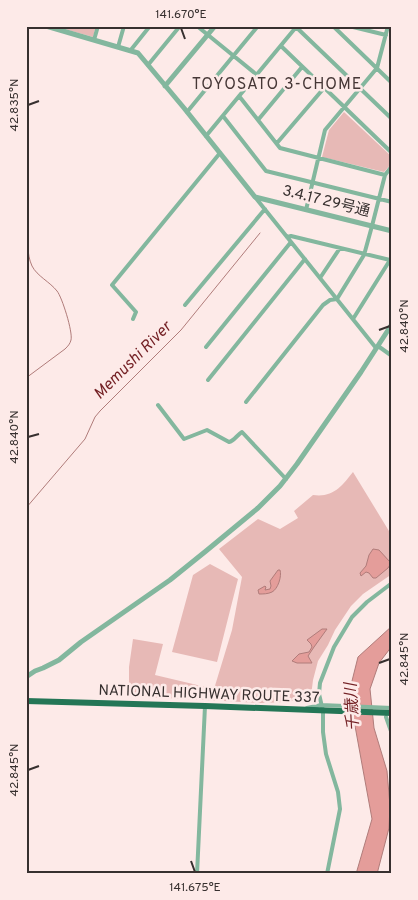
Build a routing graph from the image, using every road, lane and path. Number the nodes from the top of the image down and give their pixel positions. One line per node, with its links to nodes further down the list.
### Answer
1 (46, 26): 16 (street)
2 (98, 26): 16 (street)
3 (124, 26): 18 (street)
4 (150, 26): 19 (street)
5 (180, 26): 21 (street)
6 (197, 26): 13 (street)
7 (215, 26): 13 (street)
8 (258, 26): 20 (street)
9 (333, 26): 15 (street)
10 (349, 26): 14 (street); 15 (street)
11 (388, 26): 14 (street)
12 (297, 27): 17 (street); 28 (street)
13 (208, 35): 20 (street); 26 (street)
14 (386, 35): 23 (street)
15 (345, 37): 23 (street)
16 (94, 40): 18 (street)
17 (280, 46): 22 (street); 24 (street)
18 (118, 47): 19 (street)
19 (130, 51): 21 (street)
20 (233, 56): 24 (street); 31 (street)
21 (148, 65): 26 (street)
22 (302, 67): 27 (street); 34 (street)
23 (377, 68): 25 (street); 28 (street)
24 (257, 75): 29 (street)
25 (392, 83)
26 (165, 86): 31 (street)
27 (324, 88): 30 (street); 36 (street)
28 (360, 88): 30 (street); 33 (street)
29 (239, 96): 32 (street); 34 (street)
30 (344, 108): 38 (street); 39 (street)
31 (187, 112): 35 (street)
32 (223, 116): 35 (street); 42 (street)
33 (392, 119)
34 (258, 120): 36 (street)
35 (206, 136): 37 (street)
36 (277, 144): 39 (street)
37 (220, 153): 43 (street); 58 (street)
38 (392, 153)
39 (319, 159): 41 (street); 42 (street)
40 (392, 166): 41 (street)
41 (385, 175): 44 (street)
42 (313, 182): 44 (street); 47 (street)
43 (255, 197): 46 (street); 47 (street, 3.4.17 29号通)
44 (379, 199): 45 (street); 48 (street)
45 (392, 202)
46 (265, 209): 50 (street); 57 (street)
47 (306, 210): 48 (street, 3.4.17 29号通)
48 (372, 226): 49 (street, 3.4.17 29号通); 53 (street)
49 (392, 232)
50 (287, 237): 51 (street); 52 (street)
51 (291, 242): 54 (street); 61 (street)
52 (340, 248): 53 (street); 55 (street)
53 (364, 254): 56 (street); 59 (street)
54 (305, 259): 55 (street); 64 (street)
55 (320, 278): 56 (street)
56 (337, 299): 59 (street); 65 (street)
57 (185, 305)
58 (133, 318)
59 (353, 320): 62 (street)
60 (392, 324): 62 (street)
61 (206, 347)
62 (377, 347): 63 (street); 67 (street)
63 (392, 356)
64 (208, 380)
65 (246, 402)
66 (158, 405): 67 (street)
67 (286, 479): 69 (street)
68 (392, 583): 72 (street)
69 (26, 677)
70 (26, 701): 71 (highway, NATIONAL HIGHWAY ROUTE 337)
71 (205, 706): 72 (highway, NATIONAL HIGHWAY ROUTE 337); 77 (street)
72 (322, 708): 74 (highway, NATIONAL HIGHWAY ROUTE 337); 78 (street)
73 (392, 708): 74 (street)
74 (336, 709): 75 (highway, NATIONAL HIGHWAY ROUTE 337)
75 (389, 715): 76 (street)
76 (392, 734)
77 (197, 874)
78 (327, 874)

